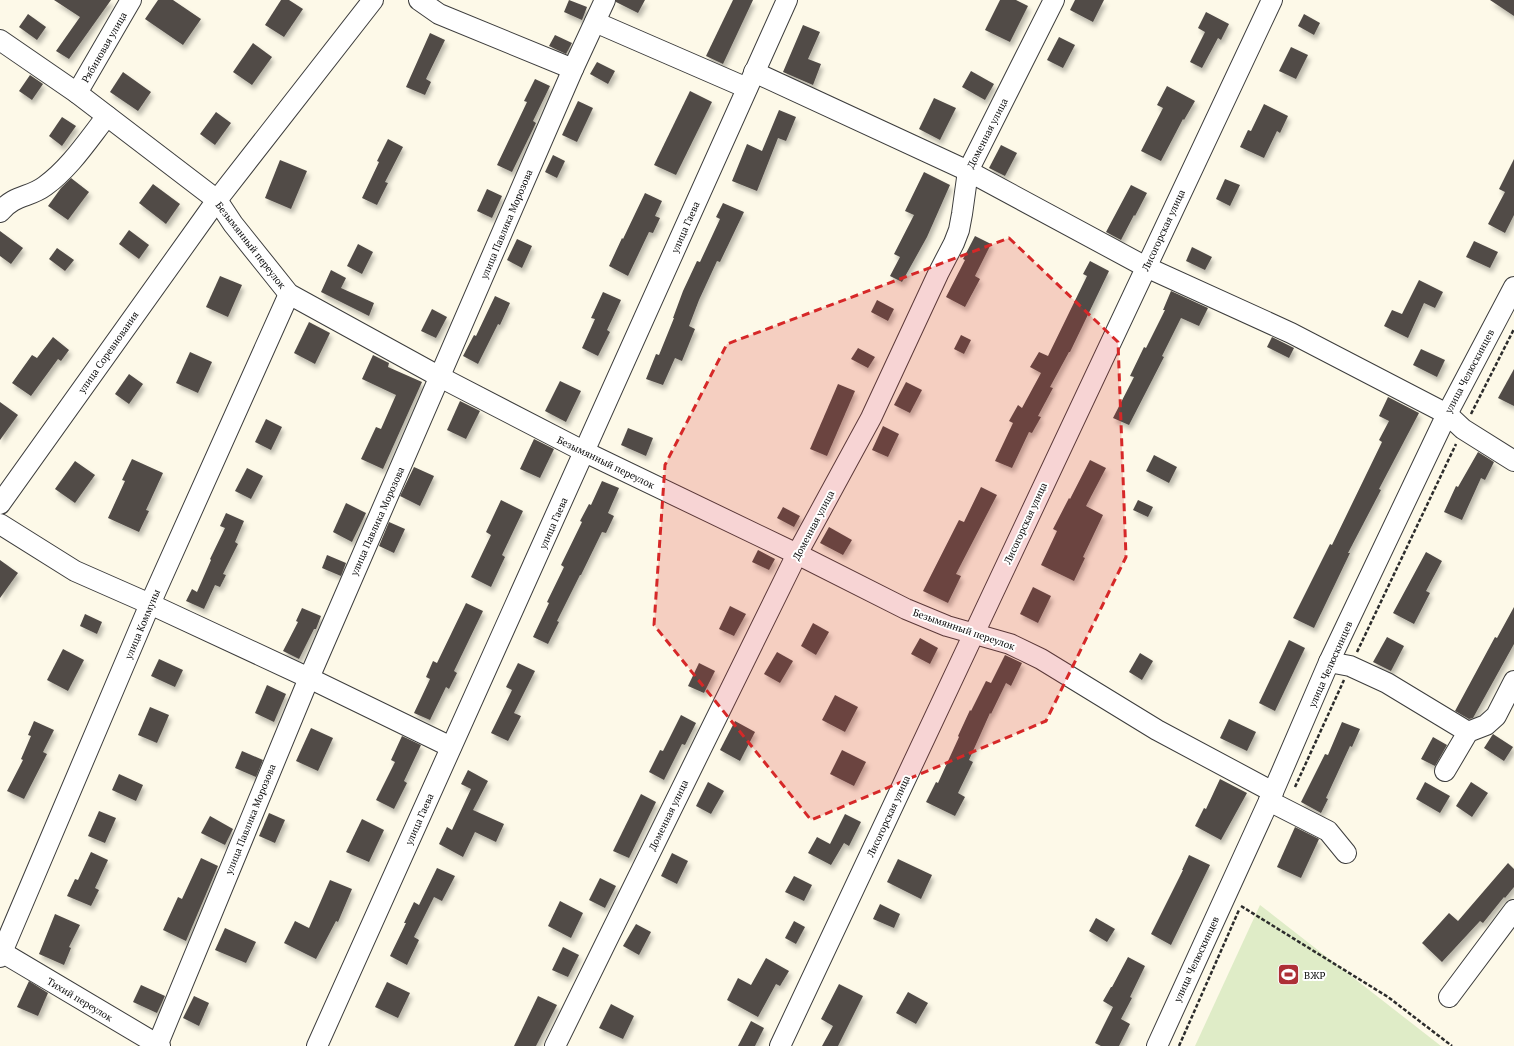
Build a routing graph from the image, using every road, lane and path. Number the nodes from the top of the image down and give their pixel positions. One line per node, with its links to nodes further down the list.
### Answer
1 (131, 0): 12 (street, Рябиновая улица)
2 (373, 0): 15 (street, улица Соревнования)
3 (419, 0): 10 (street)
4 (605, 0): 8 (street, улица Павлика Морозова)
5 (787, 0): 11 (street, улица Гаева)
6 (1054, 0): 14 (street, Доменная улица)
7 (1272, 0): 17 (street, Лисогорская улица)
8 (595, 22): 10 (street, улица Павлика Морозова); 11 (street)
9 (0, 40): 12 (street, Безымянный переулок)
10 (573, 70): 21 (street, улица Павлика Морозова)
11 (750, 80): 14 (street); 24 (street, улица Гаева)
12 (77, 94): 13 (street, Безымянный переулок)
13 (107, 116): 15 (street, Безымянный переулок); 16 (street)
14 (968, 171): 17 (street); 28 (street, Доменная улица)
15 (217, 200): 19 (street, Безымянный переулок); 26 (street, улица Соревнования)
16 (0, 212)
17 (1146, 267): 22 (street); 30 (street, Лисогорская улица)
18 (1514, 287): 22 (street, улица Челюскинцев)
19 (289, 294): 21 (street, Безымянный переулок); 29 (street, улица Коммуны)
20 (1514, 329): 23 (path)
21 (440, 377): 24 (street, Безымянный переулок); 33 (street, улица Павлика Морозова)
22 (1447, 414): 23 (street); 31 (street, улица Челюскинцев)
23 (1463, 429): 25 (street); 32 (path)
24 (585, 452): 28 (street, Безымянный переулок); 36 (street, улица Гаева)
25 (1514, 461)
26 (0, 504)
27 (0, 524): 29 (street)
28 (797, 554): 30 (street, Безымянный переулок); 47 (street, Доменная улица)
29 (150, 604): 33 (street); 43 (street, улица Коммуны)
30 (974, 633): 38 (street, Безымянный переулок); 48 (street, Лисогорская улица)
31 (1329, 662): 32 (street); 38 (street, улица Челюскинцев)
32 (1350, 666): 35 (street); 38 (path)
33 (309, 678): 36 (street); 45 (street, улица Павлика Морозова)
34 (1514, 681): 35 (street)
35 (1468, 732): 37 (street)
36 (451, 747): 46 (street, улица Гаева)
37 (1445, 771)
38 (1275, 801): 39 (street, Безымянный переулок); 49 (street, улица Челюскинцев)
39 (1346, 854)
40 (1244, 900): 41 (path)
41 (1241, 906): 50 (path); 51 (path)
42 (1512, 917): 44 (street)
43 (1, 954): 45 (street, Тихий переулок)
44 (1449, 997)
45 (158, 1045)
46 (317, 1046)
47 (555, 1046)
48 (780, 1046)
49 (1156, 1046)
50 (1178, 1046)
51 (1452, 1046)

